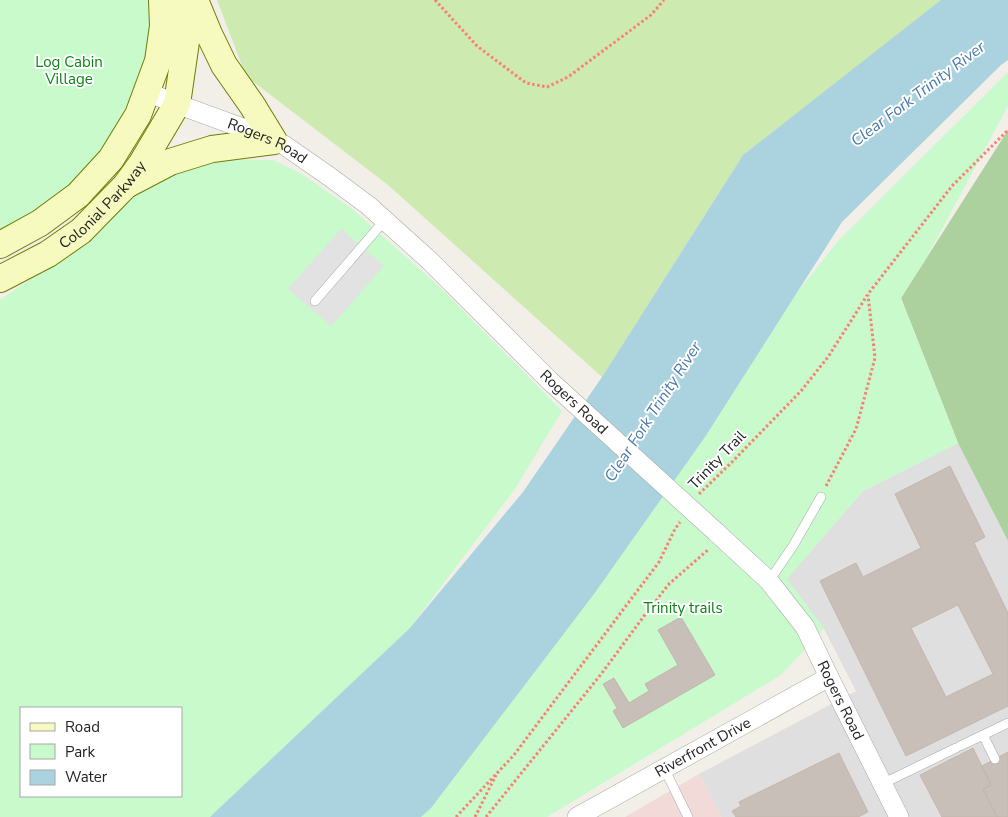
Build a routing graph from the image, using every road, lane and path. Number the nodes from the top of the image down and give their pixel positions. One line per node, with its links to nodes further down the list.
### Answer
1 (162, 0): 6 (street, Colonial Parkway)
2 (187, 0): 7 (street)
3 (195, 0): 9 (street)
4 (435, 0): 5 (path)
5 (664, 0)
6 (146, 92): 7 (street, Rogers Road); 12 (street, Colonial Parkway)
7 (176, 104): 9 (street, Rogers Road); 10 (street, Colonial Parkway)
8 (1008, 130): 14 (path, Trinity Trail)
9 (274, 141): 10 (street); 11 (street, Rogers Road)
10 (126, 185): 13 (street, Colonial Parkway)
11 (385, 220): 15 (lane); 19 (street, Rogers Road, bridge)
12 (0, 245)
13 (0, 278)
14 (868, 294): 16 (path); 17 (path, Trinity Trail)
15 (315, 301)
16 (821, 497): 20 (lane)
17 (694, 500)
18 (684, 515): 26 (path)
19 (720, 536): 20 (street, Rogers Road); 30 (path)
20 (769, 581): 21 (street, Rogers Road)
21 (829, 677): 25 (street, Riverfront Drive); 27 (street, Rogers Road)
22 (1008, 723): 23 (lane)
23 (983, 735): 24 (lane); 27 (lane)
24 (995, 759)
25 (664, 768): 31 (street, Riverfront Drive); 32 (lane)
26 (498, 772): 28 (path); 29 (path)
27 (882, 784): 33 (street, Rogers Road)
28 (456, 817)
29 (475, 817)
30 (486, 817)
31 (577, 817)
32 (688, 817)
33 (899, 817)

